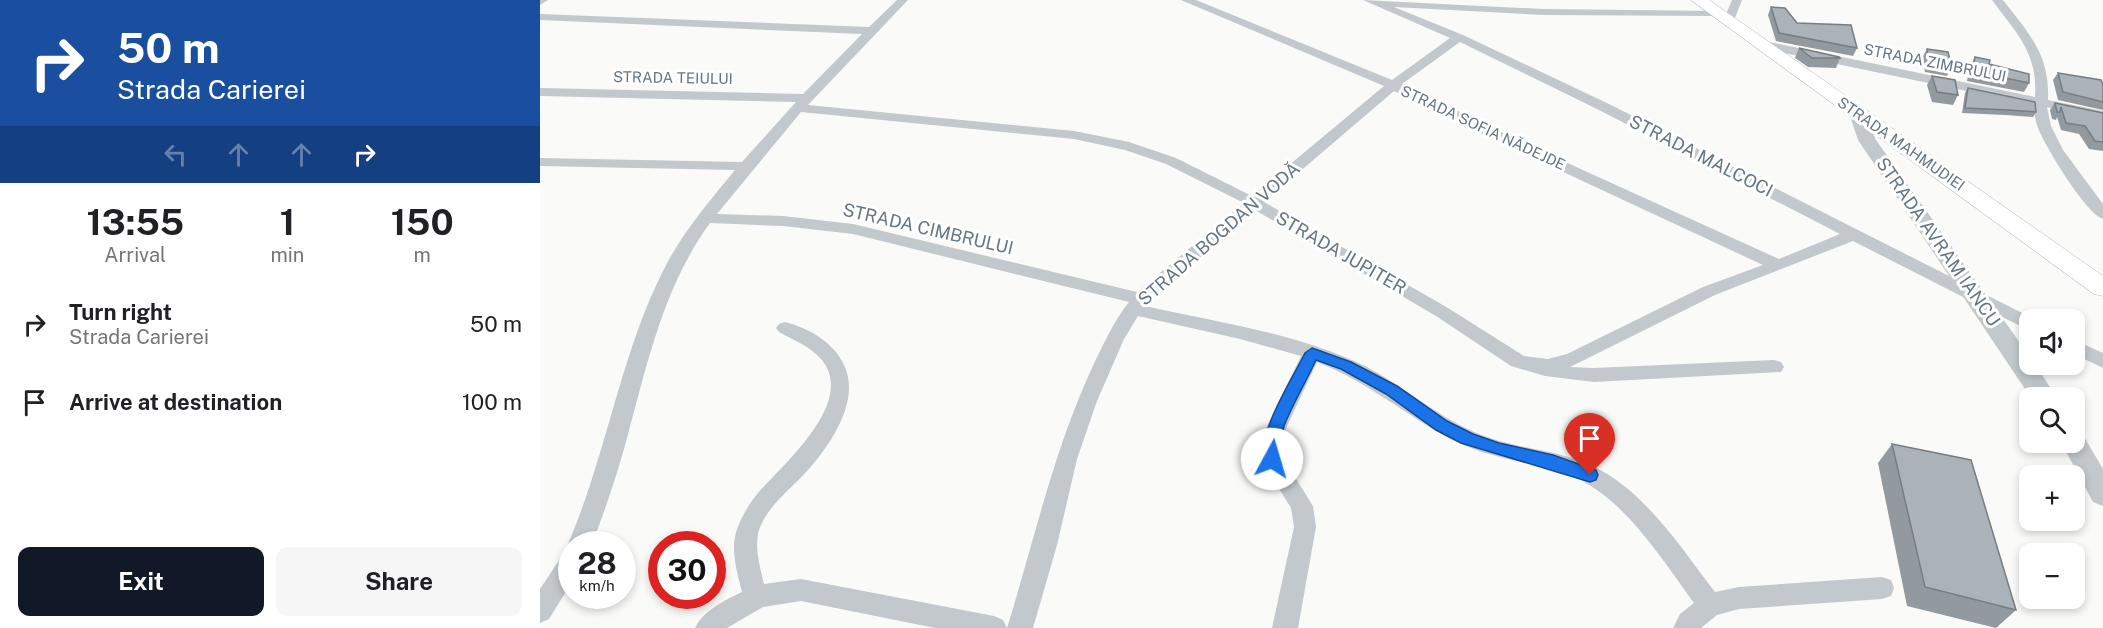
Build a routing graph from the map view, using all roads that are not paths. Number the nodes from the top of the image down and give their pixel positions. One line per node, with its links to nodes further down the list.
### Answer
1 (903, 0): 9 (street)
2 (1186, 0): 12 (street, STRADA SOFIA NĂDEJDE)
3 (1699, 0): 8 (main road, STRADA MAHMUDIEI)
4 (1737, 0): 8 (street)
5 (1997, 0): 14 (street)
6 (1370, 1): 8 (street); 10 (street, STRADA MALCOCI)
7 (540, 17): 9 (street)
8 (1723, 17): 11 (main road, STRADA MAHMUDIEI)
9 (873, 31): 15 (street)
10 (1459, 37): 12 (street, STRADA BOGDAN VODĂ); 23 (street, STRADA MALCOCI)
11 (1760, 44): 14 (street, STRADA ZIMBRULUI); 16 (main road, STRADA MAHMUDIEI)
12 (1393, 85): 20 (street, STRADA BOGDAN VODĂ); 24 (street, STRADA SOFIA NĂDEJDE)
13 (540, 92): 15 (street, STRADA TEIULUI)
14 (2039, 101): 17 (street, STRADA ZIMBRULUI); 21 (street)
15 (801, 103): 19 (street); 20 (street, STRADA JUPITER)
16 (1857, 113): 25 (main road, STRADA MAHMUDIEI); 26 (street, STRADA AVRAM IANCU)
17 (2103, 115)
18 (540, 162): 19 (street)
19 (745, 166): 22 (street)
20 (1256, 203): 27 (street, STRADA BOGDAN VODĂ); 33 (street, STRADA JUPITER)
21 (2103, 214)
22 (704, 218): 27 (street, STRADA CIMBRULUI); 38 (street)
23 (1854, 234): 24 (street); 26 (street, STRADA MALCOCI)
24 (1776, 264): 33 (street)
25 (2103, 288)
26 (1973, 295): 28 (street, STRADA MALCOCI); 35 (street, STRADA AVRAM IANCU)
27 (1137, 304): 31 (street, STRADA CIMBRULUI); 46 (street, STRADA BOGDAN VODĂ)
28 (2019, 318)
29 (785, 328): 41 (street)
30 (2085, 352): 32 (street)
31 (1312, 353): 42 (street, STRADA CIMBRULUI); 47 (street)
32 (2103, 361)
33 (1534, 366): 34 (street, STRADA JUPITER)
34 (1774, 367)
35 (2037, 387)
36 (2080, 453): 37 (street)
37 (2103, 494)
38 (586, 531)
39 (558, 582): 43 (street)
40 (1882, 588): 42 (street)
41 (755, 598): 44 (street); 45 (street)
42 (1710, 605): 48 (street)
43 (540, 611)
44 (708, 628)
45 (994, 628)
46 (1020, 628)
47 (1285, 628)
48 (1686, 628)

